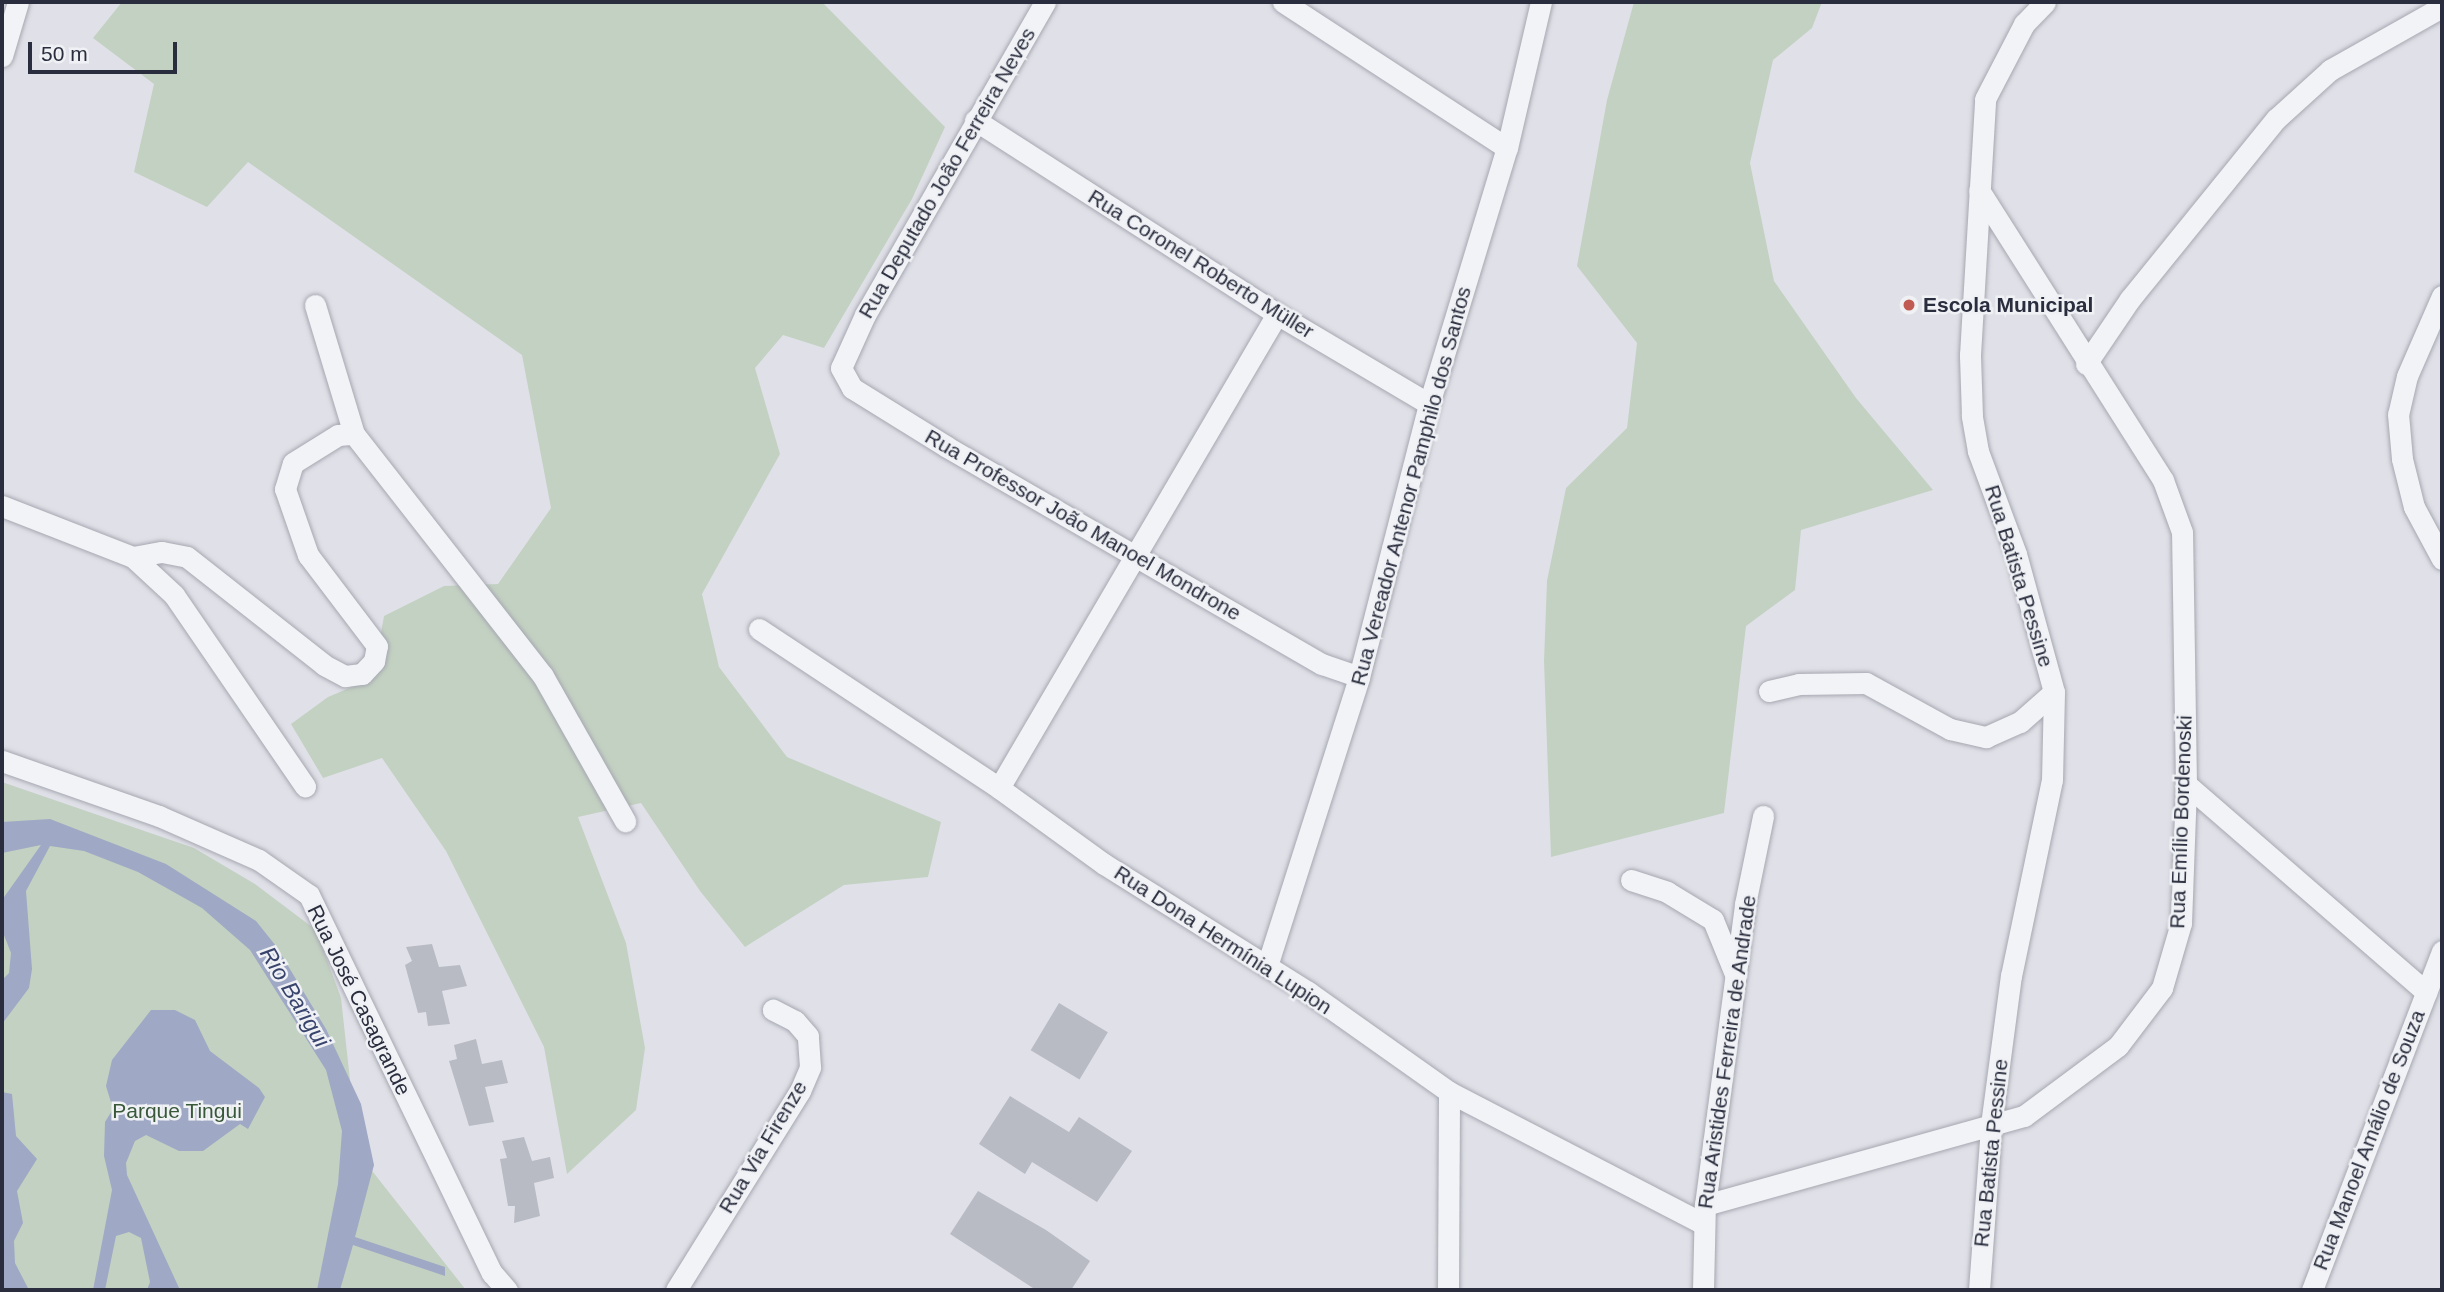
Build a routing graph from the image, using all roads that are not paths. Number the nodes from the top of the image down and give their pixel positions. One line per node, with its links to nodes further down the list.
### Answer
1 (1045, 2): 8 (street, Rua Deputado João Ferreira Neves)
2 (1283, 2): 9 (street)
3 (1541, 2): 9 (street, Rua Vereador Antenor Pamphilo dos Santos)
4 (2045, 2): 10 (street, Rua Batista Pessine)
5 (2442, 7): 15 (street)
6 (11, 8): 7 (street)
7 (2, 56)
8 (975, 120): 13 (street, Rua Coronel Roberto Müller); 14 (street, Rua Deputado João Ferreira Neves)
9 (1507, 148): 16 (street, Rua Vereador Antenor Pamphilo dos Santos)
10 (1979, 190): 15 (street, Rua Emílio Bordenoski); 25 (street, Rua Batista Pessine)
11 (2442, 296): 21 (street)
12 (315, 305): 17 (street)
13 (1277, 314): 16 (street, Rua Coronel Roberto Müller); 19 (street)
14 (849, 345): 19 (street, Rua Professor João Manoel Mondrone)
15 (2087, 364): 27 (street, Rua Emílio Bordenoski)
16 (1429, 404): 23 (street, Rua Vereador Antenor Pamphilo dos Santos)
17 (354, 434): 20 (street); 31 (street)
18 (2, 506): 20 (street)
19 (1133, 553): 23 (street, Rua Professor João Manoel Mondrone); 29 (street)
20 (133, 557): 28 (street)
21 (2442, 559)
22 (759, 629): 29 (street, Rua Dona Hermínia Lupion)
23 (1359, 677): 34 (street, Rua Vereador Antenor Pamphilo dos Santos)
24 (1769, 691): 25 (street)
25 (2053, 692): 39 (street, Rua Batista Pessine)
26 (2, 761): 41 (street, Rua José Casagrande)
27 (2186, 784): 36 (street); 39 (street, Rua Emílio Bordenoski)
28 (305, 786)
29 (999, 788): 34 (street, Rua Dona Hermínia Lupion)
30 (1763, 816): 35 (street, Rua Aristides Ferreira de Andrade)
31 (625, 821)
32 (1631, 880): 35 (street)
33 (2442, 951): 36 (street, Rua Manoel Amálio de Souza)
34 (1267, 966): 38 (street, Rua Dona Hermínia Lupion)
35 (1735, 976): 40 (street, Rua Aristides Ferreira de Andrade)
36 (2426, 992): 46 (street, Rua Manoel Amálio de Souza)
37 (773, 1010): 42 (street, Rua Via Firenze)
38 (1449, 1092): 40 (street, Rua Dona Hermínia Lupion); 43 (street)
39 (1991, 1125): 40 (street, Rua Emílio Bordenoski); 45 (street, Rua Batista Pessine)
40 (1704, 1215): 44 (street, Rua Aristides Ferreira de Andrade)
41 (507, 1290)
42 (676, 1290)
43 (1448, 1290)
44 (1703, 1290)
45 (1979, 1290)
46 (2312, 1290)

